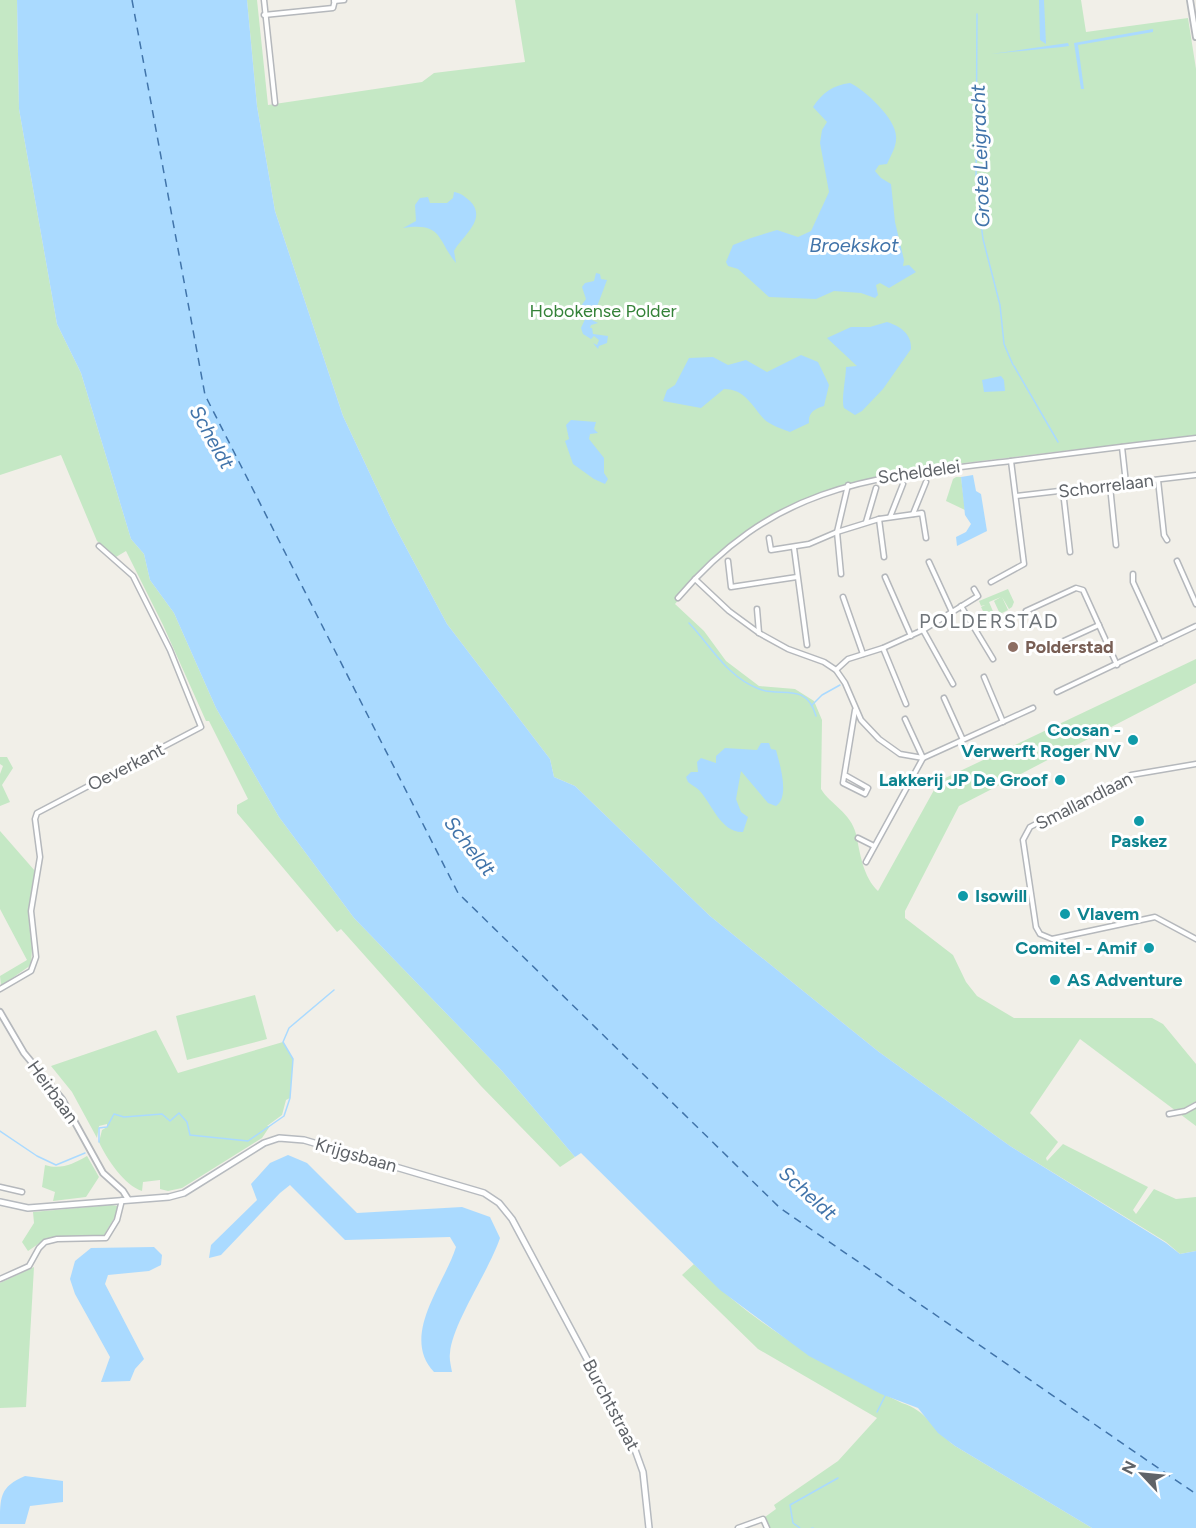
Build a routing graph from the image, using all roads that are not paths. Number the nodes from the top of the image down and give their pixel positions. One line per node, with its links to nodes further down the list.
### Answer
1 (264, 0): 5 (street)
2 (334, 0): 3 (street); 5 (street)
3 (344, 0)
4 (1190, 0): 6 (street)
5 (264, 15): 7 (street)
6 (1196, 37)
7 (275, 103)
8 (1196, 438): 9 (street, Scheldelei)
9 (1122, 447): 10 (street, Scheldelei); 14 (street)
10 (1011, 461): 16 (street, Scheldelei); 20 (street)
11 (1196, 475): 12 (street, Schorrelaan)
12 (1158, 480): 14 (street, Schorrelaan); 28 (street)
13 (926, 482): 21 (street)
14 (1126, 483): 17 (street, Schorrelaan)
15 (903, 484): 22 (street)
16 (848, 485): 25 (street); 41 (street, Scheldelei)
17 (1110, 486): 19 (street, Schorrelaan); 29 (street)
18 (876, 488): 24 (street)
19 (1063, 491): 20 (street, Schorrelaan); 32 (street)
20 (1016, 496): 42 (street)
21 (913, 514): 22 (street); 27 (street)
22 (890, 517): 23 (street)
23 (879, 519): 24 (street); 33 (street)
24 (866, 523): 25 (street)
25 (837, 532): 31 (street); 37 (street)
26 (769, 538): 31 (street)
27 (926, 538)
28 (1167, 540)
29 (1116, 545)
30 (99, 546): 83 (street, Oeverkant)
31 (794, 547): 39 (street)
32 (1070, 552)
33 (884, 557)
34 (728, 561): 39 (street)
35 (1177, 561): 46 (street)
36 (929, 562): 50 (street)
37 (841, 574)
38 (1133, 574): 56 (street)
39 (797, 577): 57 (street)
40 (885, 577): 55 (street)
41 (695, 579): 44 (street, Scheldelei); 54 (street)
42 (992, 582)
43 (974, 589): 47 (street)
44 (678, 597)
45 (843, 597): 60 (street)
46 (1196, 604)
47 (961, 606): 50 (street); 61 (street)
48 (757, 609): 54 (street)
49 (1026, 611): 51 (street)
50 (952, 612): 53 (street)
51 (1100, 625): 59 (street); 62 (street)
52 (1196, 626): 56 (street)
53 (923, 630): 55 (street); 65 (street)
54 (759, 633): 63 (street)
55 (911, 636): 58 (street)
56 (1161, 643): 62 (street)
57 (807, 645)
58 (883, 648): 60 (street); 68 (street)
59 (1044, 650)
60 (863, 654): 63 (street)
61 (993, 659)
62 (1116, 665): 66 (street)
63 (836, 670): 70 (street)
64 (984, 678): 72 (street)
65 (953, 684)
66 (1057, 693)
67 (944, 698): 75 (street)
68 (906, 704)
69 (1033, 708): 72 (street)
70 (855, 709): 73 (street); 74 (street)
71 (905, 719): 76 (street)
72 (1003, 722): 75 (street)
73 (865, 724): 74 (street); 76 (street)
74 (852, 727): 78 (street)
75 (963, 740): 76 (street)
76 (923, 758): 80 (street)
77 (1196, 764): 82 (street, Smallandlaan)
78 (845, 775): 78 (street)
79 (858, 838): 80 (street)
80 (874, 846): 81 (street)
81 (866, 862)
82 (1196, 939)
83 (0, 989)
84 (0, 1012): 90 (street, Heirbaan)
85 (1196, 1105): 86 (street)
86 (1169, 1114)
87 (0, 1187): 88 (street)
88 (9, 1190): 89 (street); 91 (street, Krijgsbaan)
89 (22, 1192)
90 (125, 1200): 91 (main road, Krijgsbaan); 92 (street); 93 (main road, Krijgsbaan)
91 (3, 1203)
92 (0, 1279)
93 (550, 1289): 94 (main road, Burchtstraat)
94 (649, 1528)
95 (738, 1528): 96 (street)
96 (767, 1528)

